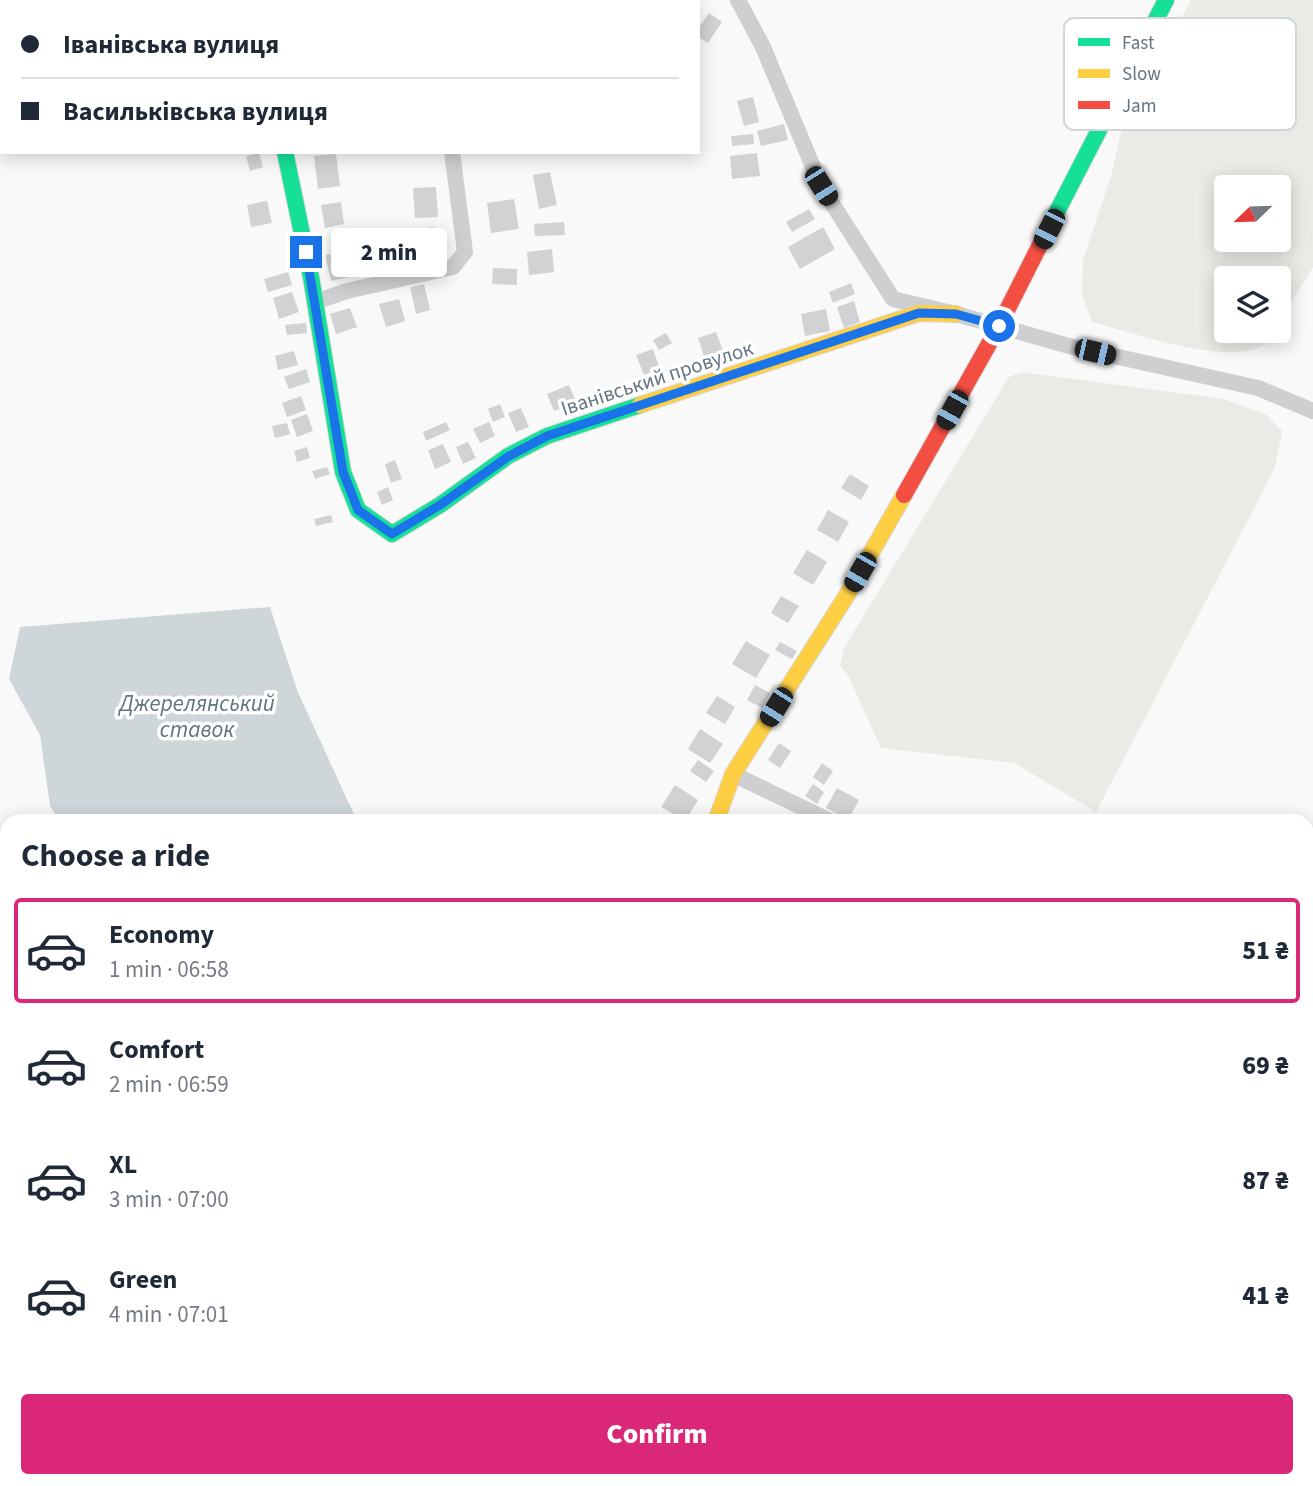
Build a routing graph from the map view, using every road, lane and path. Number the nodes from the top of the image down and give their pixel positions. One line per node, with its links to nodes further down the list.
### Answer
1 (738, 0): 8 (street)
2 (1166, 0): 3 (street)
3 (1157, 18)
4 (1099, 130): 9 (street)
5 (285, 154): 7 (street)
6 (452, 154): 7 (street)
7 (315, 302): 8 (street, Іванівський провулок)
8 (956, 314): 9 (street)
9 (999, 326): 10 (street); 11 (street)
10 (1313, 411)
11 (733, 774): 12 (street); 13 (street)
12 (719, 814)
13 (816, 814)

